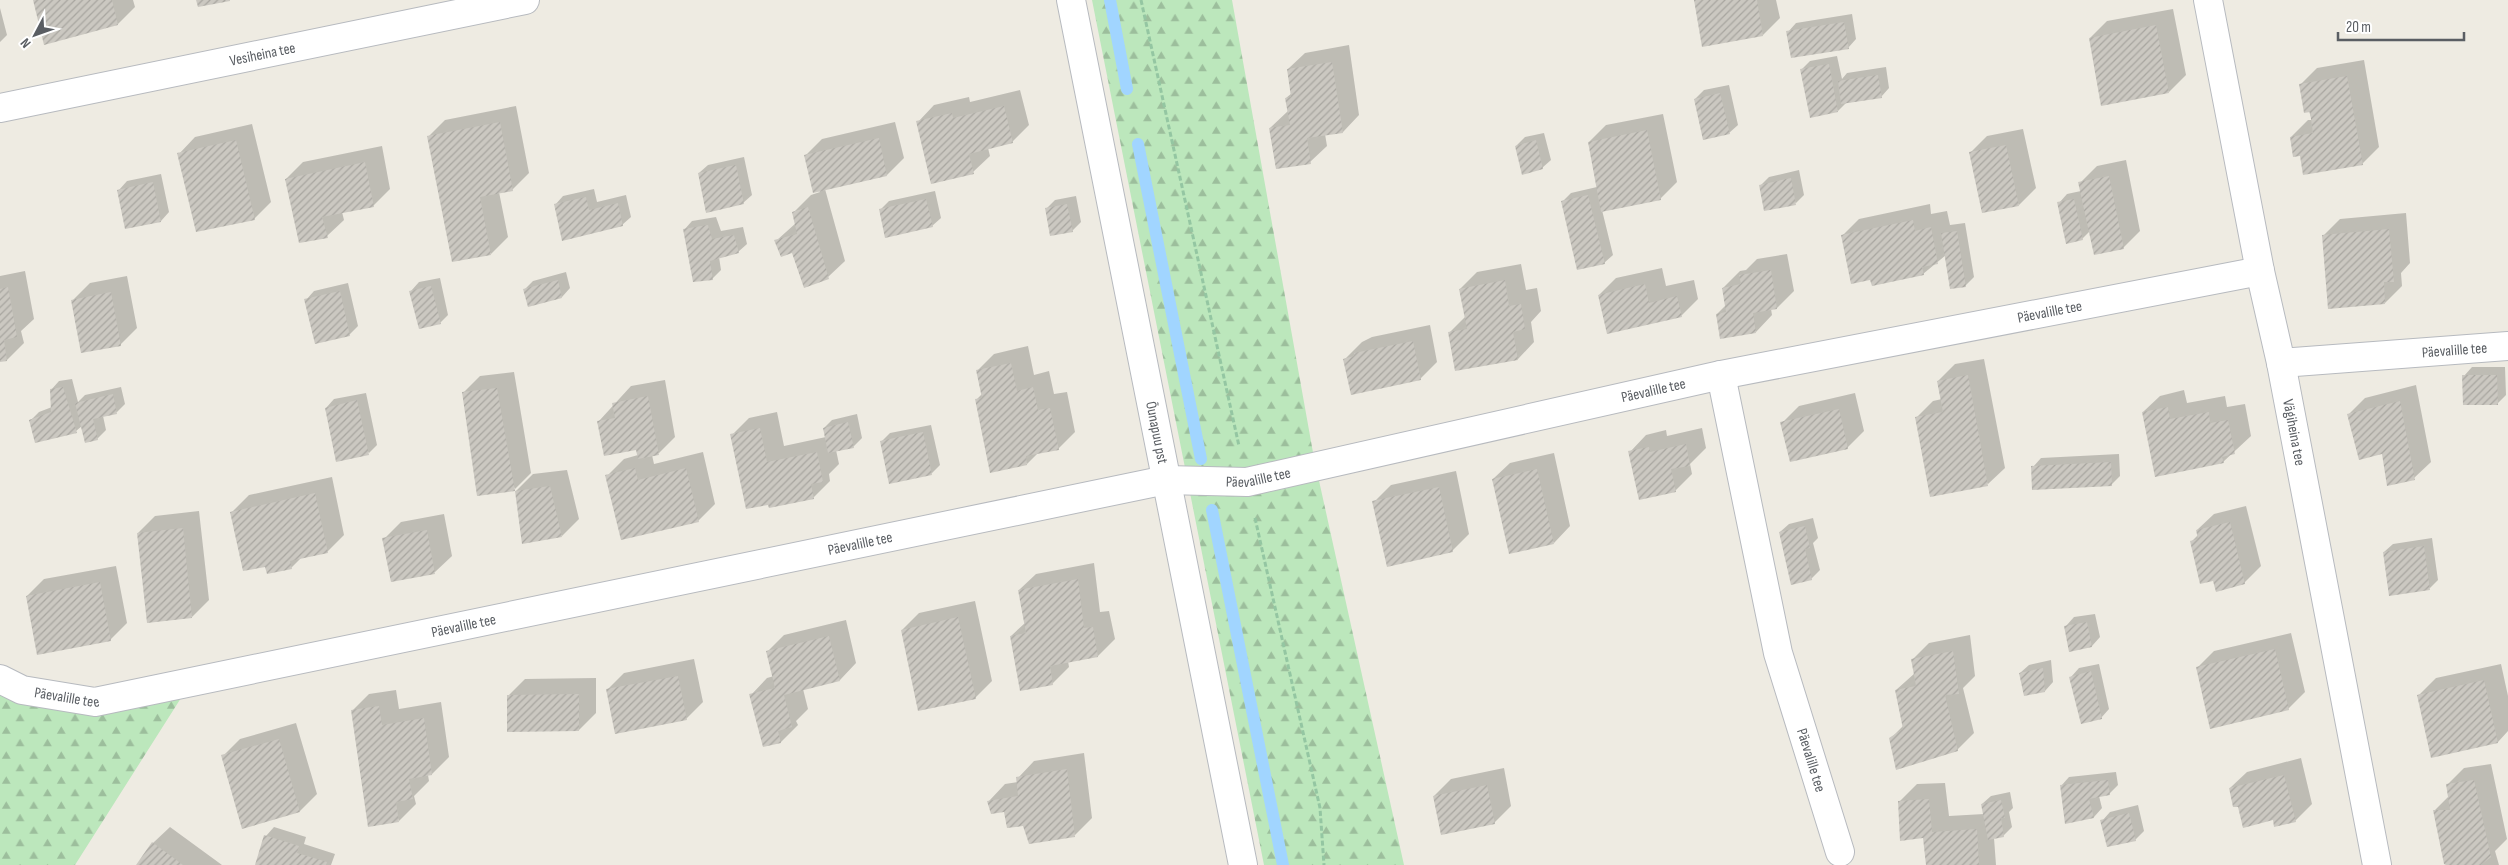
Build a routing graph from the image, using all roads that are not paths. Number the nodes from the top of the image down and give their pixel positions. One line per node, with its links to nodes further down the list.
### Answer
1 (525, 0): 4 (street, Vesiheina tee)
2 (1071, 0): 9 (street, Õunapuu pst)
3 (2208, 0): 5 (street, Vägiheina tee)
4 (0, 108)
5 (2260, 271): 7 (street, Vägiheina tee); 8 (street, Päevalille tee)
6 (2508, 346): 7 (street, Päevalille tee)
7 (2281, 363): 13 (street, Vägiheina tee)
8 (1721, 375): 9 (street, Päevalille tee); 11 (street, Päevalille tee)
9 (1166, 480): 10 (street, Päevalille tee); 12 (street, Õunapuu pst)
10 (0, 679)
11 (1840, 852)
12 (1243, 865)
13 (2377, 865)

